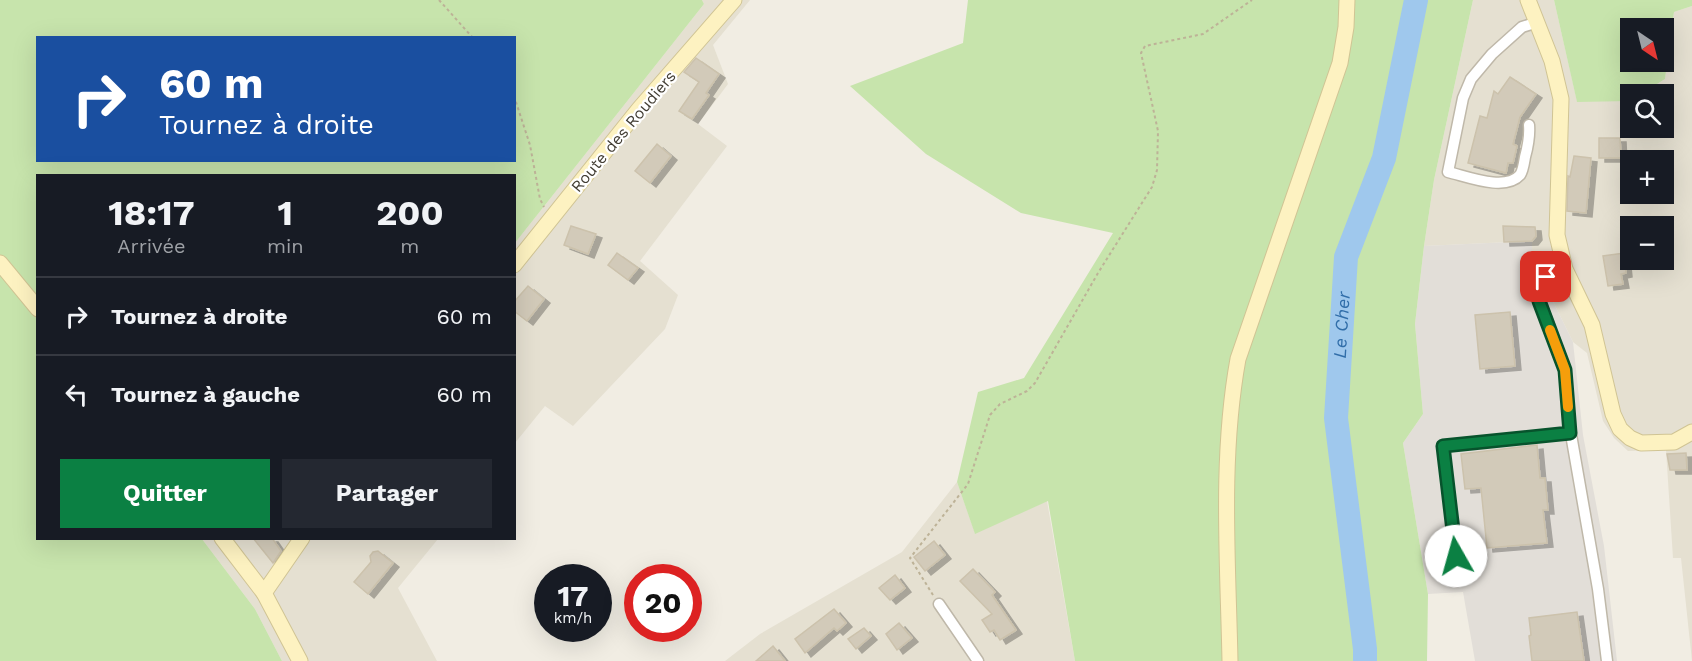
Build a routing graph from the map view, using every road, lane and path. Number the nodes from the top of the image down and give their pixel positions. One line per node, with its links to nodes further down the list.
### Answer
1 (439, 0): 7 (path)
2 (734, 0): 10 (street, Route des Roudiers)
3 (1252, 0): 21 (path)
4 (1347, 0): 24 (street)
5 (1528, 0): 6 (street)
6 (1538, 22): 9 (street); 13 (street)
7 (471, 36)
8 (516, 102): 10 (path)
9 (1529, 125)
10 (550, 220): 11 (street, Route des Roudiers)
11 (516, 262)
12 (0, 263): 14 (street)
13 (1563, 264): 15 (street); 16 (street)
14 (36, 307)
15 (1692, 432)
16 (1570, 433): 19 (lane); 25 (street)
17 (224, 540): 20 (street)
18 (301, 540): 20 (street)
19 (1456, 556)
20 (264, 593): 22 (street)
21 (939, 604): 23 (street)
22 (300, 661)
23 (978, 661)
24 (1230, 661)
25 (1607, 661)

